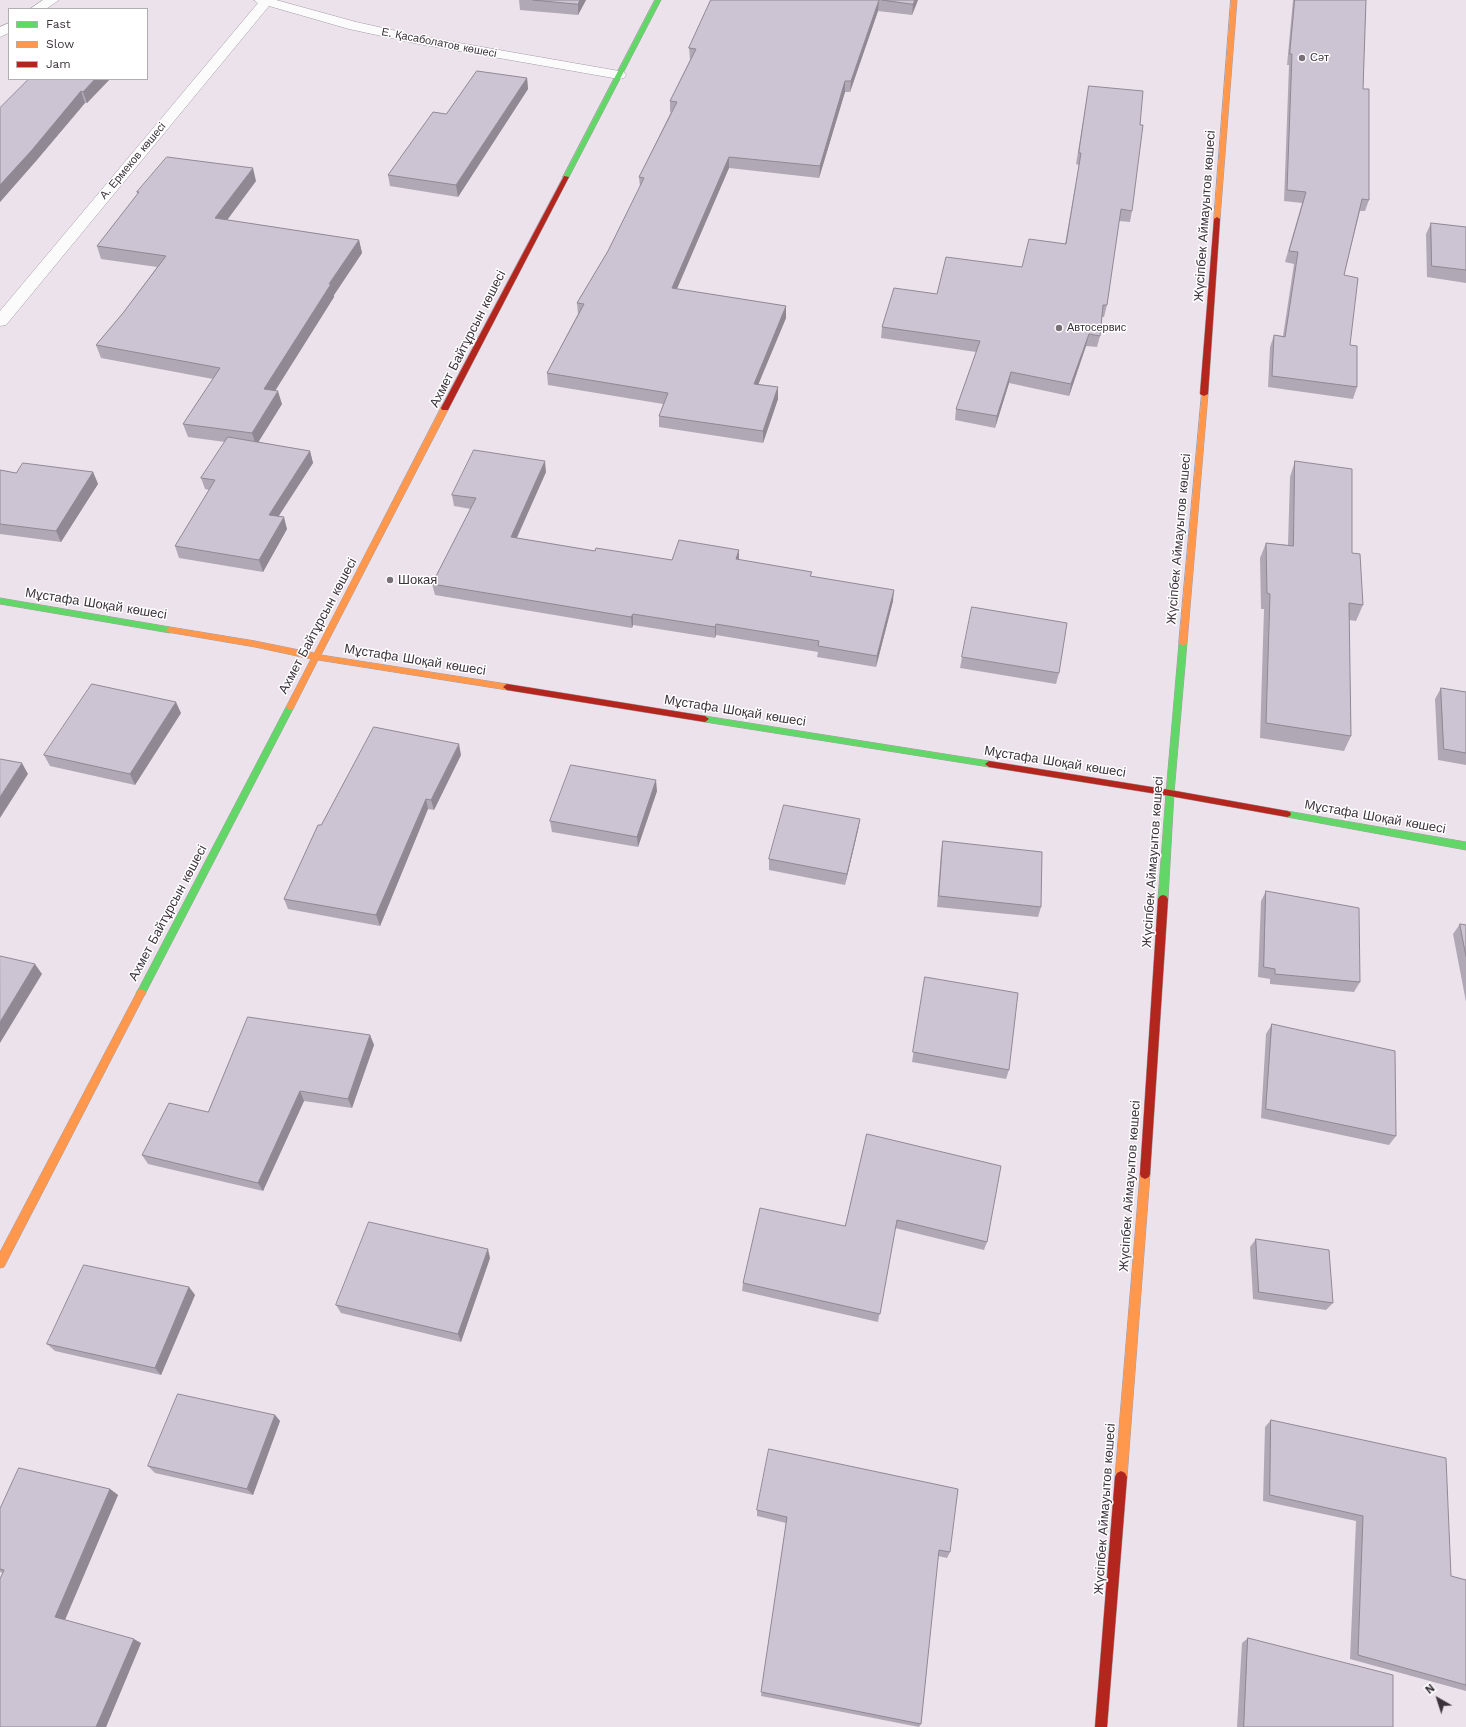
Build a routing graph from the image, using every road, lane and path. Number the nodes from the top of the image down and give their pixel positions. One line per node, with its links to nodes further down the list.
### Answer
1 (52, 0): 5 (street)
2 (658, 0): 6 (street, Ахмет Байтұрсын көшесі)
3 (1234, 0): 10 (street, Жүсіпбек Аймауытов көшесі)
4 (263, 1): 6 (street, Е. Қасаболатов көшесі); 7 (street, А. Ермеков көшесі)
5 (40, 8)
6 (619, 75): 9 (street, Ахмет Байтұрсын көшесі)
7 (0, 321)
8 (0, 601): 9 (street, Мұстафа Шоқай көшесі)
9 (317, 657): 10 (street, Мұстафа Шоқай көшесі); 12 (street, Ахмет Байтұрсын көшесі)
10 (1170, 793): 11 (street, Мұстафа Шоқай көшесі); 13 (street, Жүсіпбек Аймауытов көшесі)
11 (1466, 846)
12 (0, 1263)
13 (1101, 1727)

